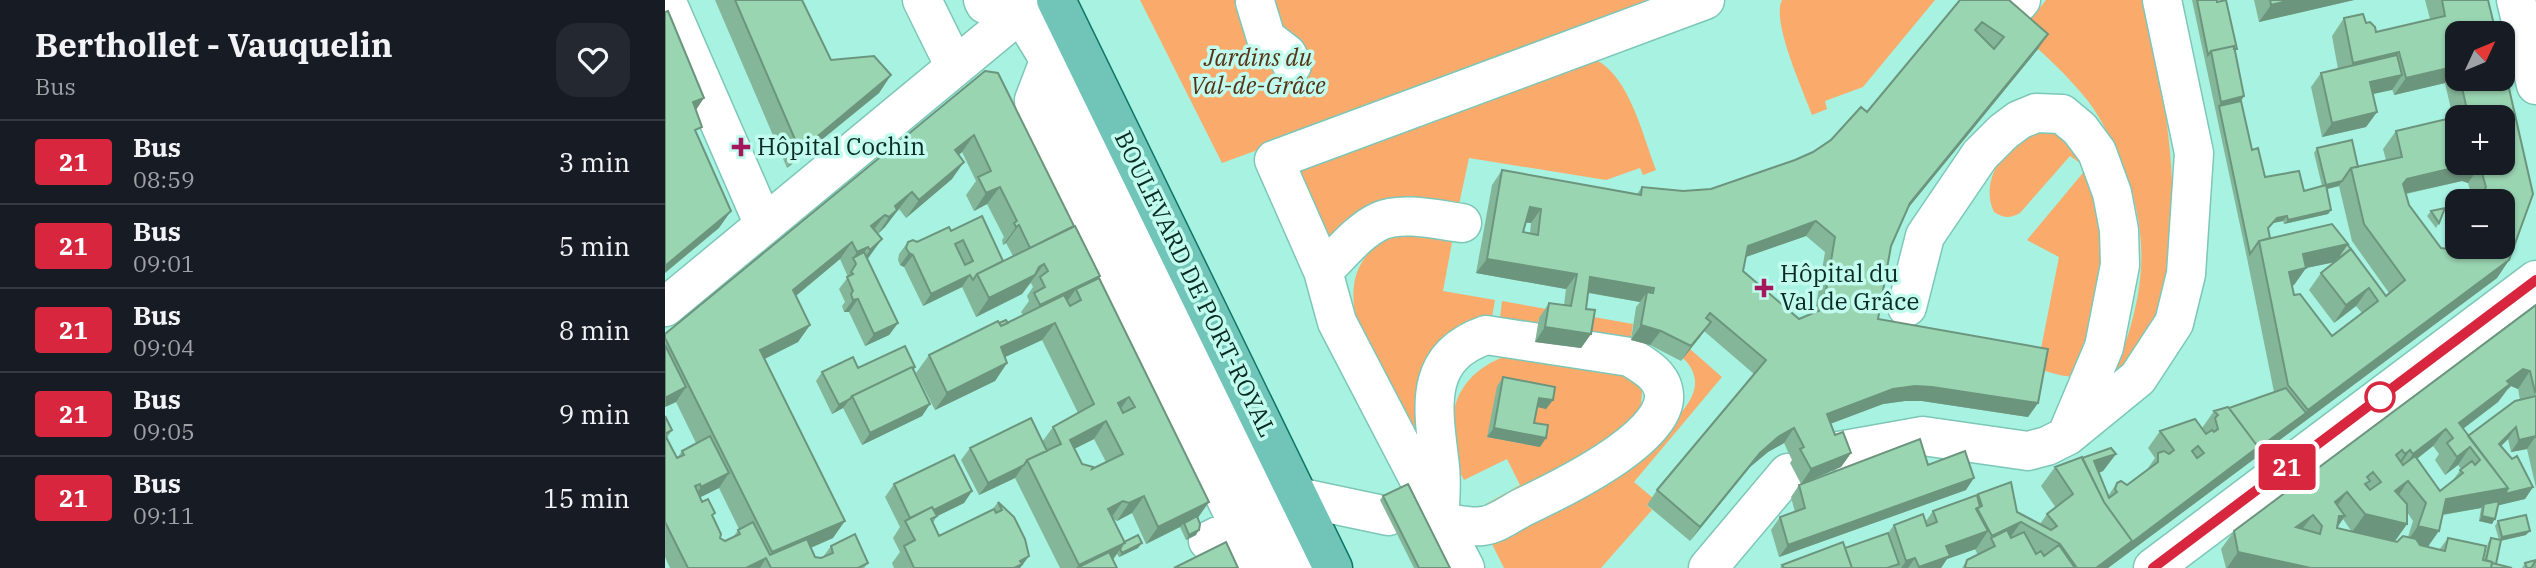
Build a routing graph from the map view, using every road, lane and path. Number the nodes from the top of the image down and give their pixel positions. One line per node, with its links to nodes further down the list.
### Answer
1 (666, 0): 14 (street)
2 (922, 0): 11 (street)
3 (983, 0): 9 (street)
4 (1056, 0): 22 (main road, BOULEVARD DE PORT-ROYAL)
5 (1705, 0): 15 (street)
6 (2162, 0): 19 (street)
7 (2516, 0): 12 (street)
8 (1255, 2): 10 (street)
9 (1023, 4): 11 (street); 22 (street, BOULEVARD DE PORT-ROYAL)
10 (1292, 65)
11 (955, 67): 14 (street)
12 (2536, 85)
13 (1462, 223): 15 (street)
14 (764, 225): 17 (street)
15 (1323, 271): 23 (street)
16 (2536, 280): 29 (street)
17 (665, 307)
18 (1907, 307): 19 (street)
19 (2067, 436): 20 (street)
20 (1839, 451)
21 (1788, 473): 28 (street)
22 (1254, 519): 23 (street); 24 (street, BOULEVARD DE PORT-ROYAL); 25 (street, BOULEVARD DE PORT-ROYAL); 26 (main road, BOULEVARD DE PORT-ROYAL)
23 (1419, 524): 23 (street); 27 (street)
24 (1260, 568)
25 (1299, 568)
26 (1333, 568)
27 (1465, 568)
28 (1708, 568)
29 (2153, 568)

